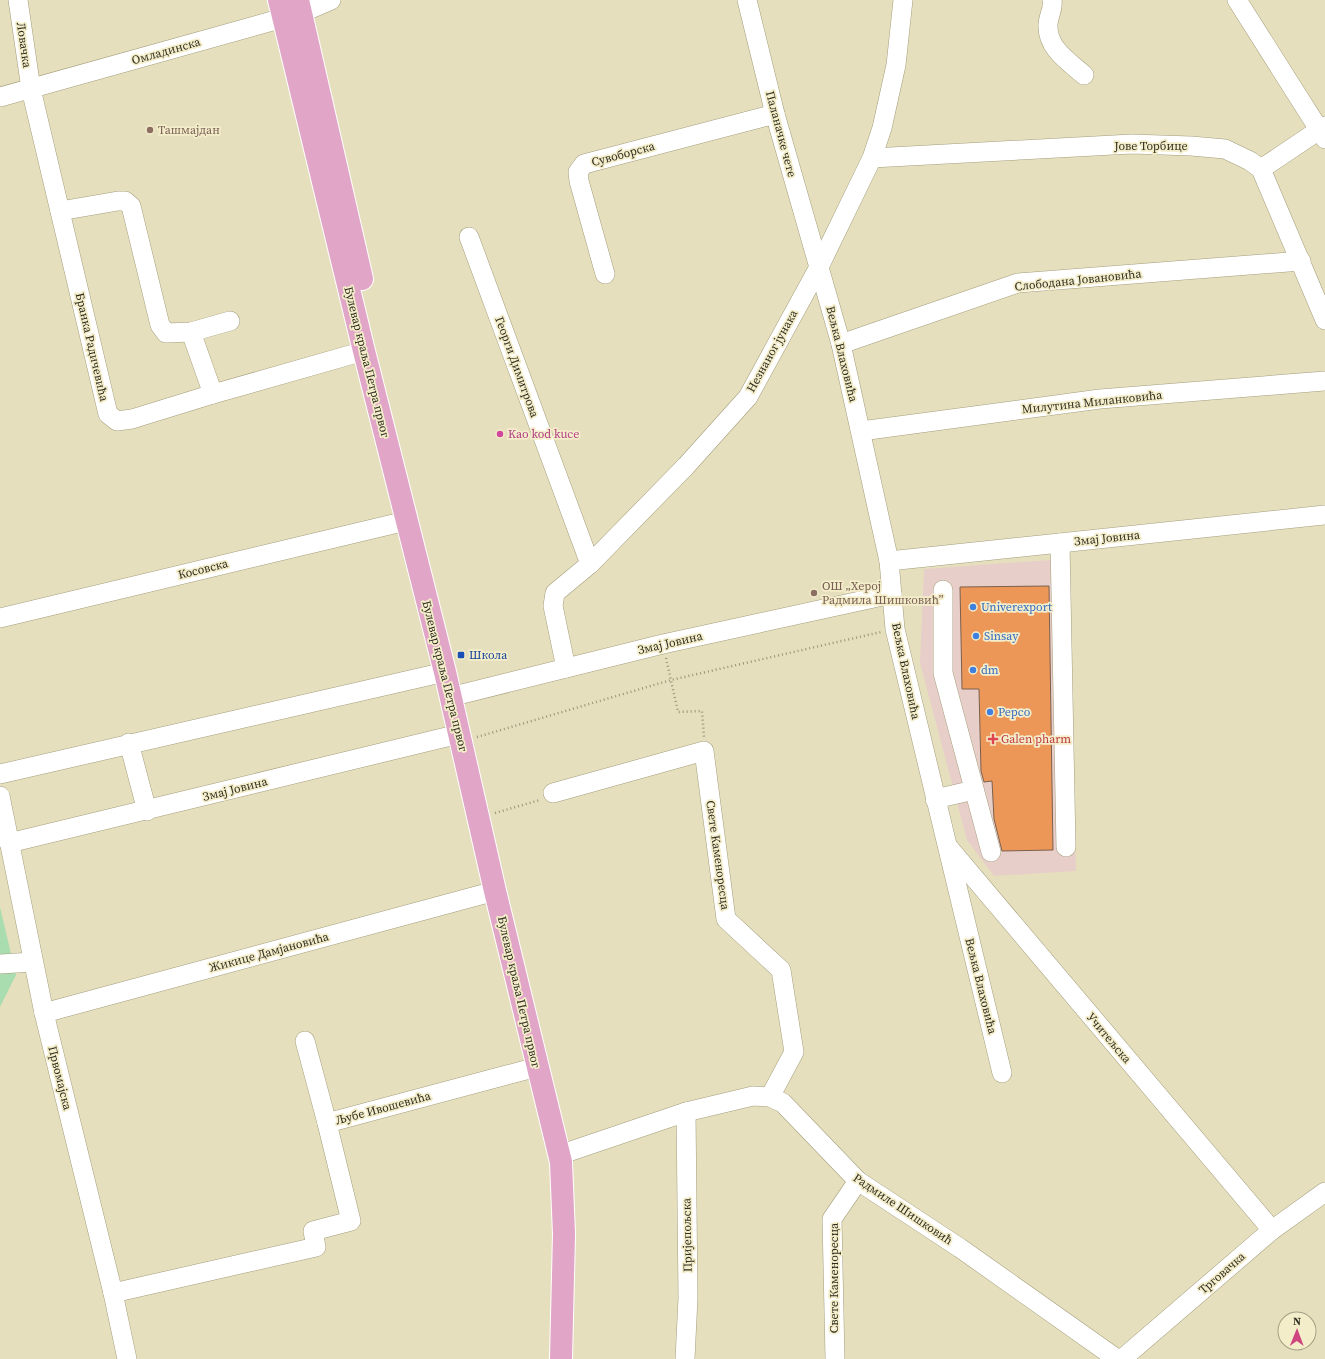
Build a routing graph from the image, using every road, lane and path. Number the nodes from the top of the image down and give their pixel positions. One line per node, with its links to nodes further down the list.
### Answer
1 (18, 0): 9 (street, Ловачка)
2 (331, 0): 7 (street, Омладинска)
3 (747, 0): 11 (street, Паланачке чете)
4 (903, 0): 13 (street, Незнаног јунака)
5 (1052, 0): 8 (street)
6 (1237, 0): 12 (street)
7 (290, 8): 9 (street, Омладинска); 24 (main road, Булевар краља Петра првог); 41 (main road, Булевар краља Петра првог)
8 (1084, 75)
9 (31, 89): 10 (street, Омладинска); 15 (street, Бранка Радичевића)
10 (0, 97)
11 (775, 114): 18 (street, Паланачке чете); 19 (street, Сувоборска)
12 (1323, 131): 14 (street)
13 (872, 158): 14 (street, Јове Торбице); 18 (street, Незнаног јунака)
14 (1261, 169): 17 (street)
15 (60, 211): 22 (street); 26 (street, Бранка Радичевића)
16 (469, 237): 32 (street, Георги Димитрова)
17 (1301, 261): 20 (street); 23 (street, Слободана Јовановића)
18 (819, 267): 23 (street, Вељка Влаховића); 32 (street, Незнаног јунака)
19 (605, 274)
20 (1325, 320)
21 (230, 321): 22 (street)
22 (192, 332): 26 (street)
23 (841, 344): 27 (street, Вељка Влаховића)
24 (364, 351): 26 (street, Бранка Радичевића); 29 (main road, Булевар краља Петра првог)
25 (1325, 381): 27 (street, Милутина Миланковића)
26 (213, 394)
27 (861, 431): 31 (street, Вељка Влаховића)
28 (1325, 515): 30 (street, Змај Јовина)
29 (406, 520): 35 (street, Косовска); 39 (main road, Булевар краља Петра првог)
30 (1060, 543): 31 (street, Змај Јовина); 54 (street)
31 (888, 561): 34 (street, Вељка Влаховића)
32 (590, 564): 38 (street, Незнаног јунака)
33 (943, 590): 46 (street)
34 (892, 594): 36 (street, Вељка Влаховића); 37 (street, Змај Јовина)
35 (0, 618)
36 (895, 629): 40 (path); 49 (street, Вељка Влаховића)
37 (663, 644): 38 (street, Змај Јовина); 40 (path)
38 (566, 668): 41 (street, Змај Јовина)
39 (445, 672): 41 (main road, Булевар краља Петра првог); 43 (street)
40 (671, 680): 42 (path); 44 (path)
41 (457, 696): 42 (main road, Булевар краља Петра првог)
42 (466, 736): 50 (street, Змај Јовина); 51 (main road, Булевар краља Петра првог); 56 (main road, Булевар краља Петра првог)
43 (129, 743): 45 (street); 50 (street)
44 (704, 751): 47 (street); 63 (street, Свете Каменоресца)
45 (0, 774)
46 (974, 790): 49 (street); 55 (street)
47 (553, 793): 51 (path)
48 (0, 796): 52 (street, Првомајска)
49 (935, 799): 53 (street, Вељка Влаховића)
50 (146, 810): 52 (street, Змај Јовина)
51 (491, 814): 66 (main road, Булевар краља Петра првог)
52 (9, 843): 57 (street, Првомајска)
53 (946, 845): 62 (street, Вељка Влаховића); 69 (street, Учитељска)
54 (1066, 847)
55 (991, 852)
56 (495, 892): 59 (street, Жикице Дамјановића); 61 (main road, Булевар краља Петра првог)
57 (33, 962): 58 (street); 59 (street, Првомајска)
58 (0, 964)
59 (44, 1013): 70 (street, Првомајска)
60 (305, 1041): 65 (street)
61 (537, 1067): 65 (street, Љубе Ивошевића); 72 (main road, Булевар краља Петра првог)
62 (1002, 1073)
63 (770, 1096): 64 (street); 67 (street, Радмиле Шишковић)
64 (686, 1112): 66 (street); 74 (street, Пријепољска)
65 (327, 1123): 70 (street, Љубе Ивошевића)
66 (571, 1151): 73 (main road, Булевар краља Петра првог)
67 (858, 1181): 75 (street, Свете Каменоресца); 76 (street, Радмиле Шишковић)
68 (1325, 1192): 69 (street, Трговачка)
69 (1272, 1230): 77 (street, Трговачка)
70 (112, 1293): 71 (street, Првомајска)
71 (127, 1359)
72 (561, 1359)
73 (572, 1359)
74 (685, 1359)
75 (834, 1359)
76 (1118, 1359)
77 (1122, 1359)

